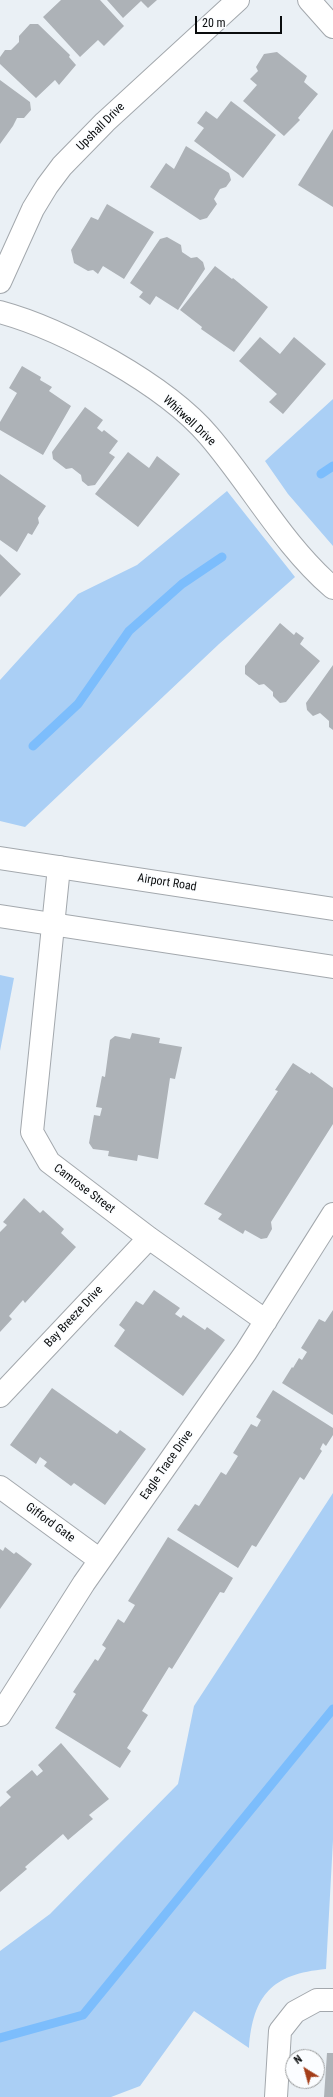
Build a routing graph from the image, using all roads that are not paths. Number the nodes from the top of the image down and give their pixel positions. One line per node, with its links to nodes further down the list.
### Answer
1 (238, 0): 4 (street, Upshall Drive)
2 (309, 0): 3 (street)
3 (333, 27)
4 (0, 282)
5 (0, 312): 6 (street, Whitwell Drive)
6 (333, 588)
7 (0, 858): 8 (street, Airport Road)
8 (59, 867): 9 (street, Airport Road); 11 (street, Camrose Street)
9 (333, 909)
10 (0, 916): 11 (street)
11 (52, 924): 12 (street); 14 (street, Camrose Street)
12 (333, 967)
13 (333, 1214): 15 (street, Eagle Trace Drive)
14 (149, 1238): 15 (street, Camrose Street); 16 (street, Bay Breeze Drive)
15 (266, 1321): 18 (street, Eagle Trace Drive)
16 (0, 1396)
17 (0, 1487): 18 (street, Gifford Gate)
18 (100, 1560): 19 (street, Eagle Trace Drive)
19 (0, 1715)
20 (333, 2000): 21 (street)
21 (276, 2097)

